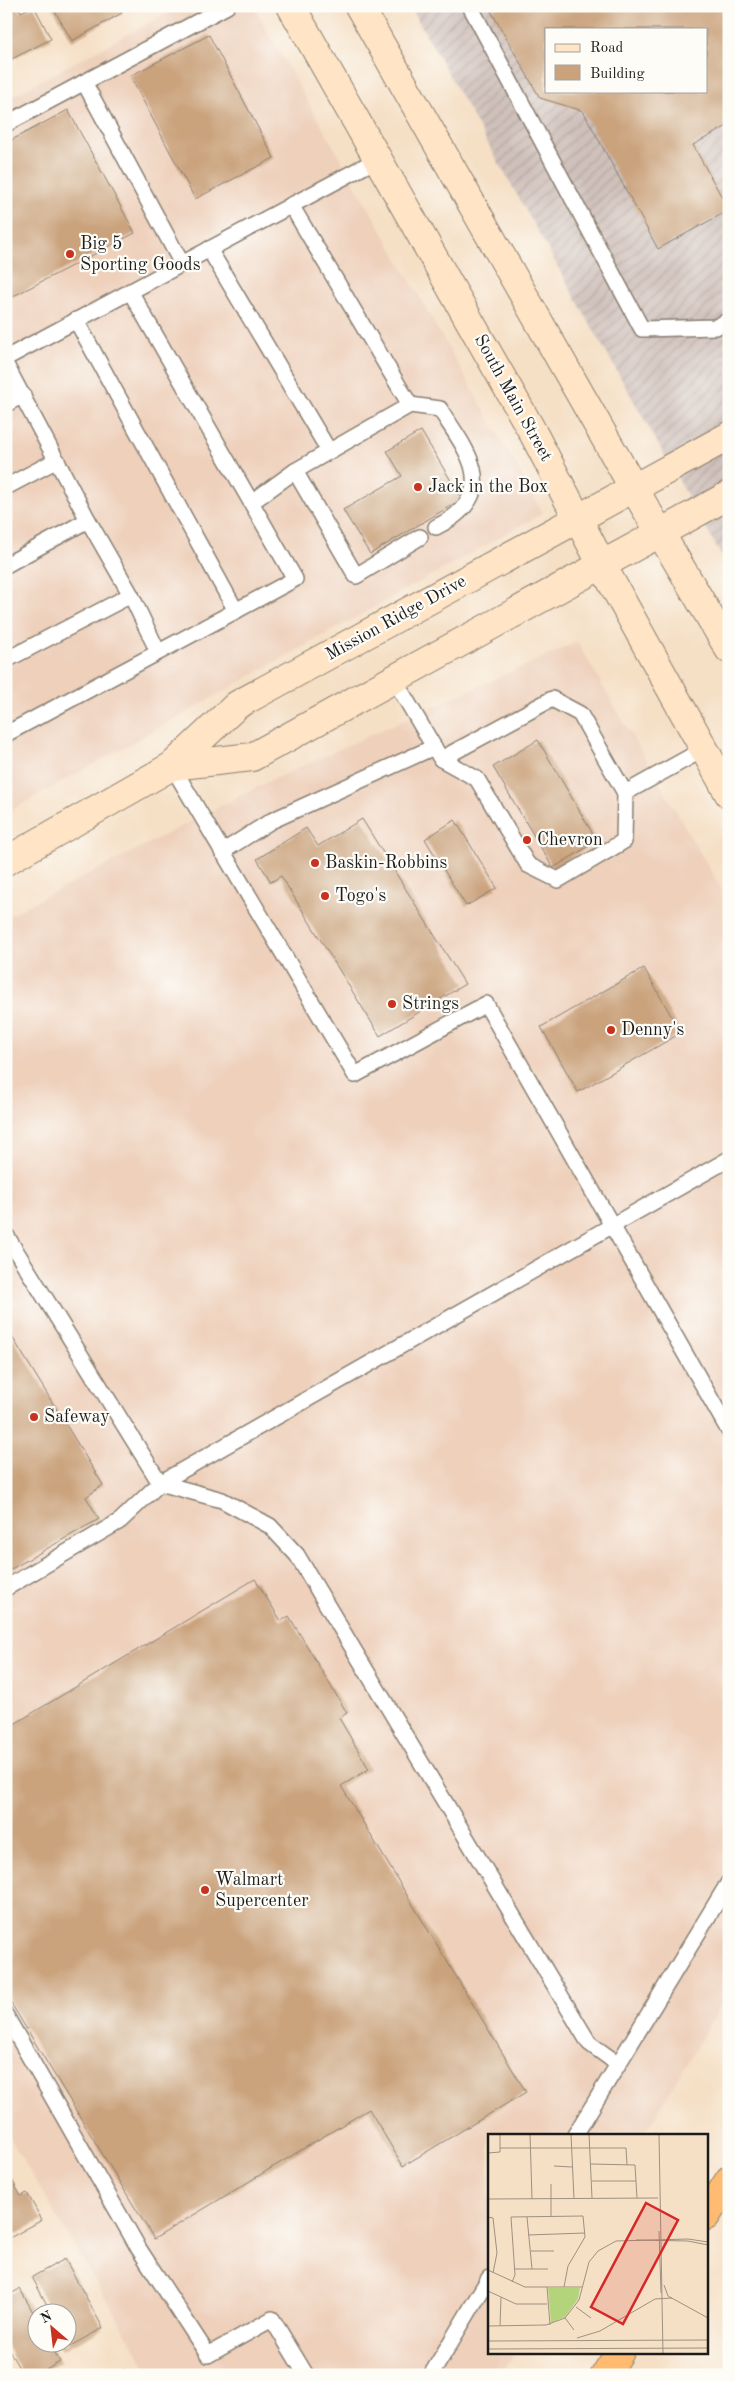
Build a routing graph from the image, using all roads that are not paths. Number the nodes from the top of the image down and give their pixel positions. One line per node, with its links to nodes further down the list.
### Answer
1 (226, 6): 5 (lane)
2 (291, 6): 7 (main road, South Main Street)
3 (359, 6): 24 (main road)
4 (470, 6): 13 (lane)
5 (84, 82): 6 (lane); 10 (lane)
6 (6, 124)
7 (378, 158): 8 (lane); 27 (main road, South Main Street)
8 (291, 205): 9 (lane); 18 (lane)
9 (209, 249): 10 (lane); 20 (lane)
10 (182, 264): 11 (lane)
11 (130, 291): 12 (lane); 26 (lane)
12 (76, 320): 14 (lane); 35 (lane)
13 (729, 320)
14 (6, 358)
15 (6, 365): 16 (lane)
16 (22, 396): 17 (lane); 21 (lane)
17 (6, 404)
18 (410, 405): 20 (lane); 29 (lane)
19 (729, 436): 24 (main road, Mission Ridge Drive)
20 (329, 450): 22 (lane)
21 (57, 460): 23 (lane); 28 (lane)
22 (295, 472): 26 (lane); 31 (lane)
23 (6, 487)
24 (633, 487): 27 (main road, Mission Ridge Drive); 30 (main road)
25 (729, 495): 30 (main road, Mission Ridge Drive)
26 (252, 502): 35 (lane)
27 (578, 518): 33 (main road, South Main Street); 43 (main road, Mission Ridge Drive)
28 (88, 520): 32 (lane); 34 (lane)
29 (436, 527)
30 (661, 533): 33 (main road, Mission Ridge Drive); 36 (main road)
31 (420, 537)
32 (6, 565)
33 (602, 565): 39 (main road, Mission Ridge Drive); 41 (main road, South Main Street)
34 (131, 595): 37 (lane); 38 (lane)
35 (236, 611): 37 (lane)
36 (729, 649)
37 (158, 652): 40 (lane)
38 (6, 660)
39 (394, 679): 42 (lane); 43 (main road, Mission Ridge Drive)
40 (6, 734)
41 (704, 748): 44 (lane); 45 (main road, South Main Street)
42 (437, 753): 44 (lane); 44 (lane); 46 (lane)
43 (172, 766): 46 (lane); 47 (main road, Mission Ridge Drive)
44 (625, 793)
45 (729, 794)
46 (222, 852): 49 (lane)
47 (6, 861)
48 (729, 1159): 49 (lane)
49 (613, 1225): 51 (lane); 52 (lane)
50 (6, 1235): 52 (lane)
51 (729, 1431)
52 (160, 1483): 53 (lane); 56 (lane)
53 (6, 1588)
54 (729, 1882): 56 (lane)
55 (6, 2016): 62 (lane)
56 (618, 2064): 57 (lane)
57 (576, 2134)
58 (729, 2180): 59 (highway)
59 (708, 2213)
60 (488, 2280): 63 (lane)
61 (619, 2354): 64 (highway)
62 (306, 2375)
63 (431, 2375)
64 (605, 2375)

